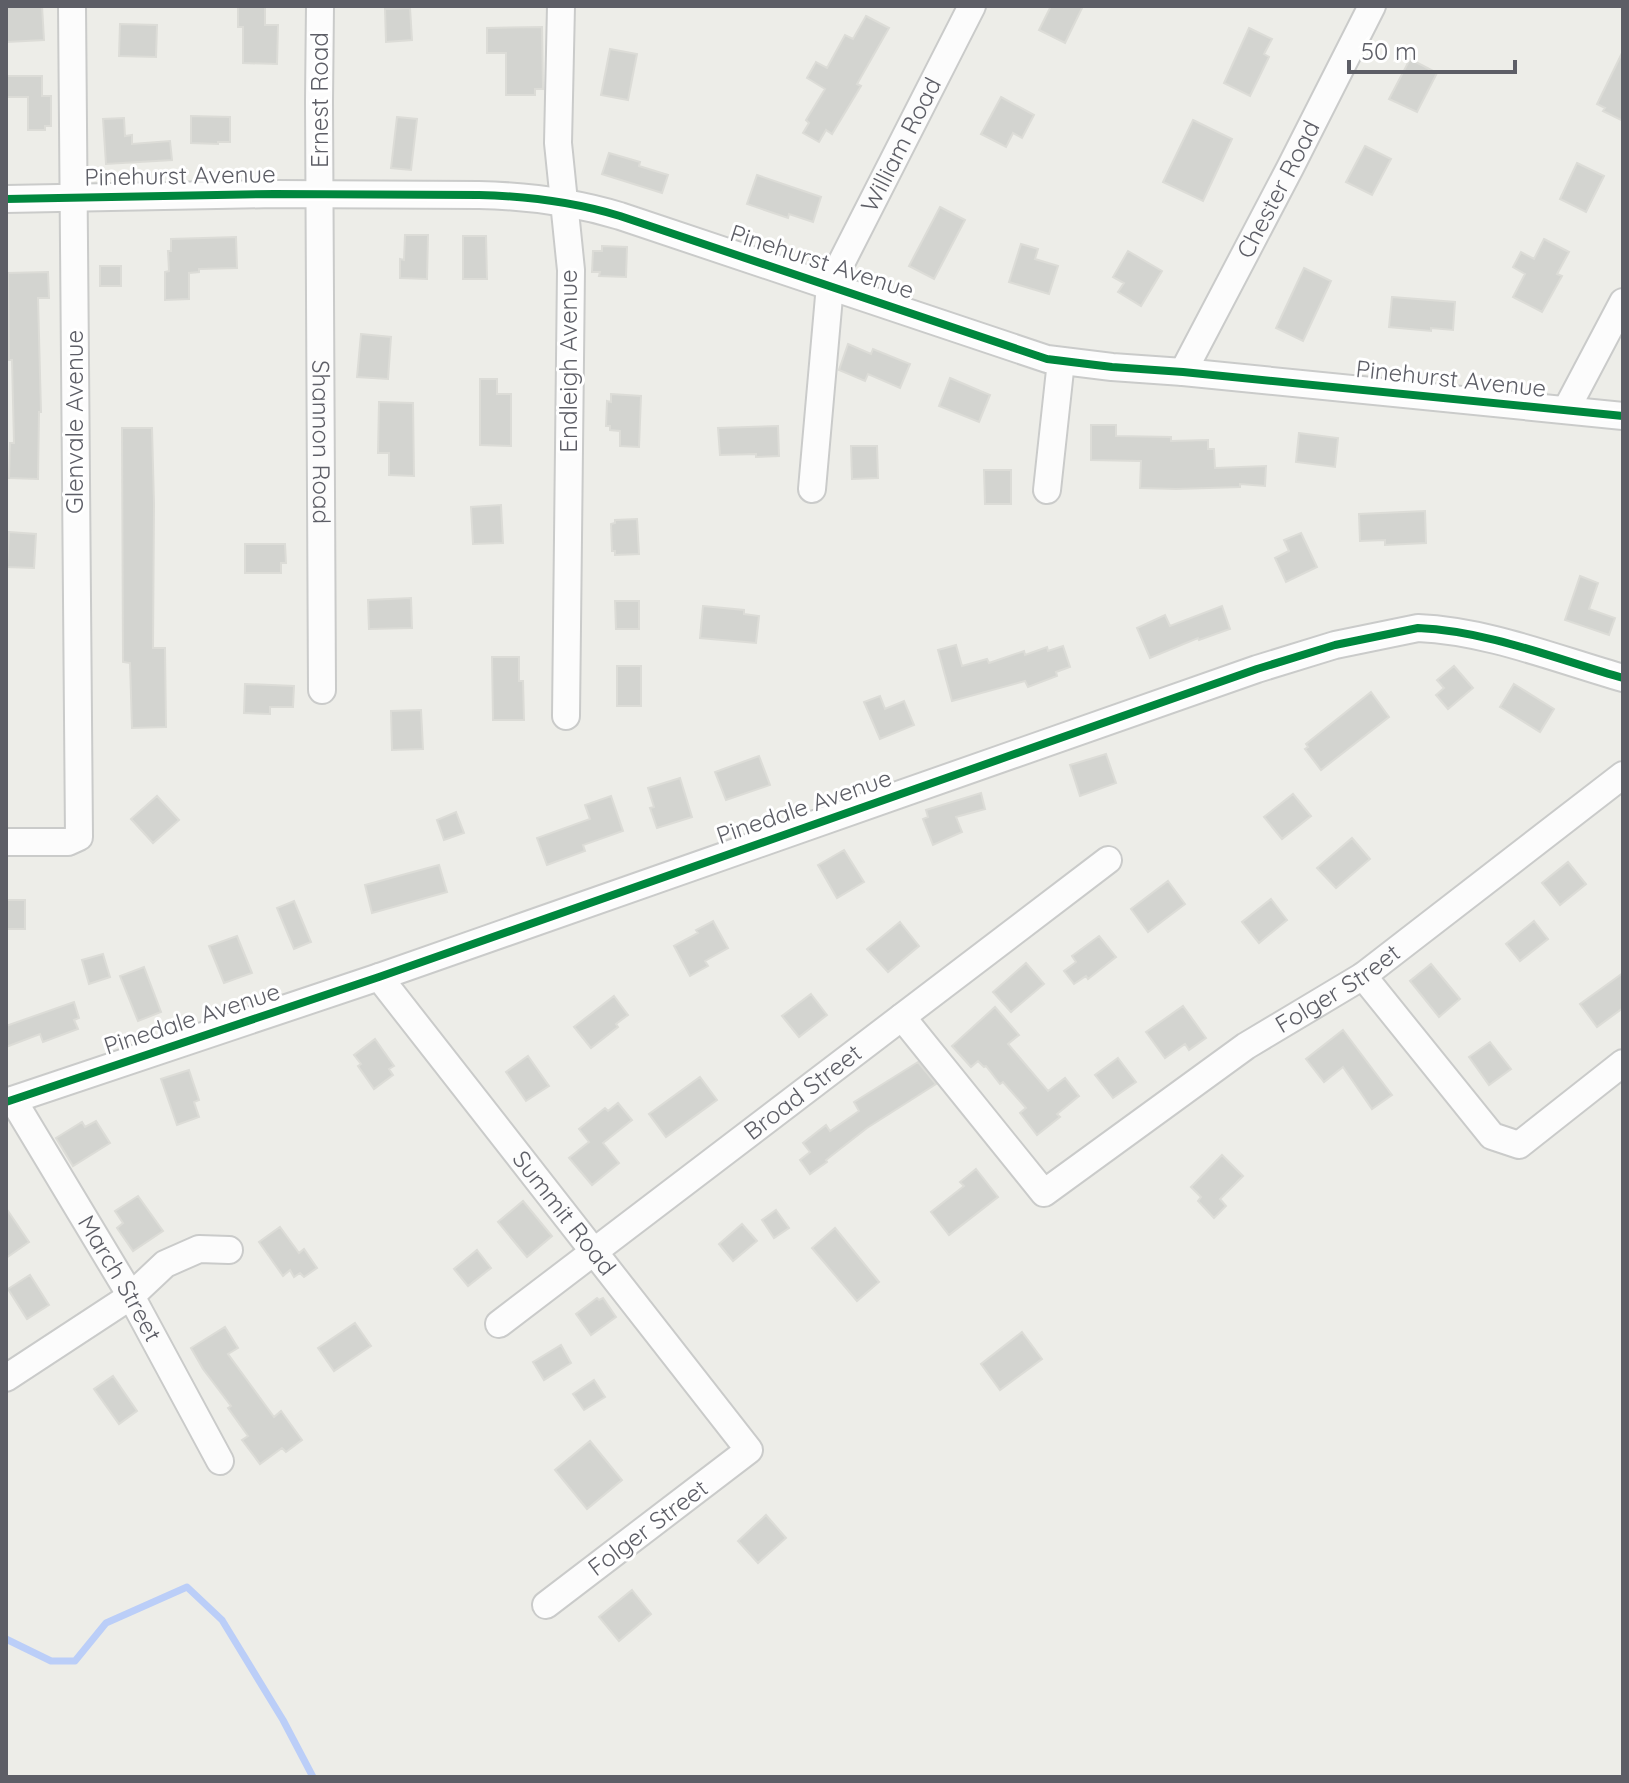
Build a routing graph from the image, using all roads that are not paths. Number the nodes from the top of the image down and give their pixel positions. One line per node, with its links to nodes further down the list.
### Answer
1 (72, 6): 7 (street, Glenvale Avenue)
2 (320, 6): 6 (street, Ernest Road)
3 (561, 6): 9 (street, Endleigh Avenue)
4 (972, 6): 10 (street, William Road)
5 (1372, 6): 13 (street, Chester Road)
6 (319, 194): 7 (street, Pinehurst Avenue); 9 (street, Pinehurst Avenue); 19 (street, Shannon Road)
7 (74, 198): 8 (street, Pinehurst Avenue); 22 (street, Glenvale Avenue)
8 (6, 199)
9 (565, 203): 10 (street, Pinehurst Avenue); 20 (street, Endleigh Avenue)
10 (830, 285): 12 (street, Pinehurst Avenue); 16 (street)
11 (1623, 302): 14 (street)
12 (1061, 361): 13 (street, Pinehurst Avenue); 17 (street)
13 (1183, 372): 14 (street, Pinehurst Avenue)
14 (1566, 410): 15 (street, Pinehurst Avenue)
15 (1623, 416)
16 (812, 489)
17 (1047, 490)
18 (1623, 678): 25 (street, Pinedale Avenue)
19 (322, 690)
20 (566, 716)
21 (1623, 775): 24 (street, Folger Street)
22 (6, 842)
23 (1108, 860): 26 (street, Broad Street)
24 (1363, 976): 26 (street, Folger Street); 27 (street)
25 (379, 977): 28 (street, Pinedale Avenue); 30 (street, Summit Road)
26 (902, 1017): 30 (street, Broad Street)
27 (1623, 1063)
28 (9, 1101): 31 (street, March Street)
29 (229, 1250): 31 (street)
30 (594, 1252): 32 (street, Broad Street); 34 (street, Summit Road)
31 (131, 1296): 33 (street); 35 (street, March Street)
32 (499, 1324)
33 (6, 1378)
34 (749, 1450): 36 (street, Folger Street)
35 (220, 1461)
36 (546, 1605)

